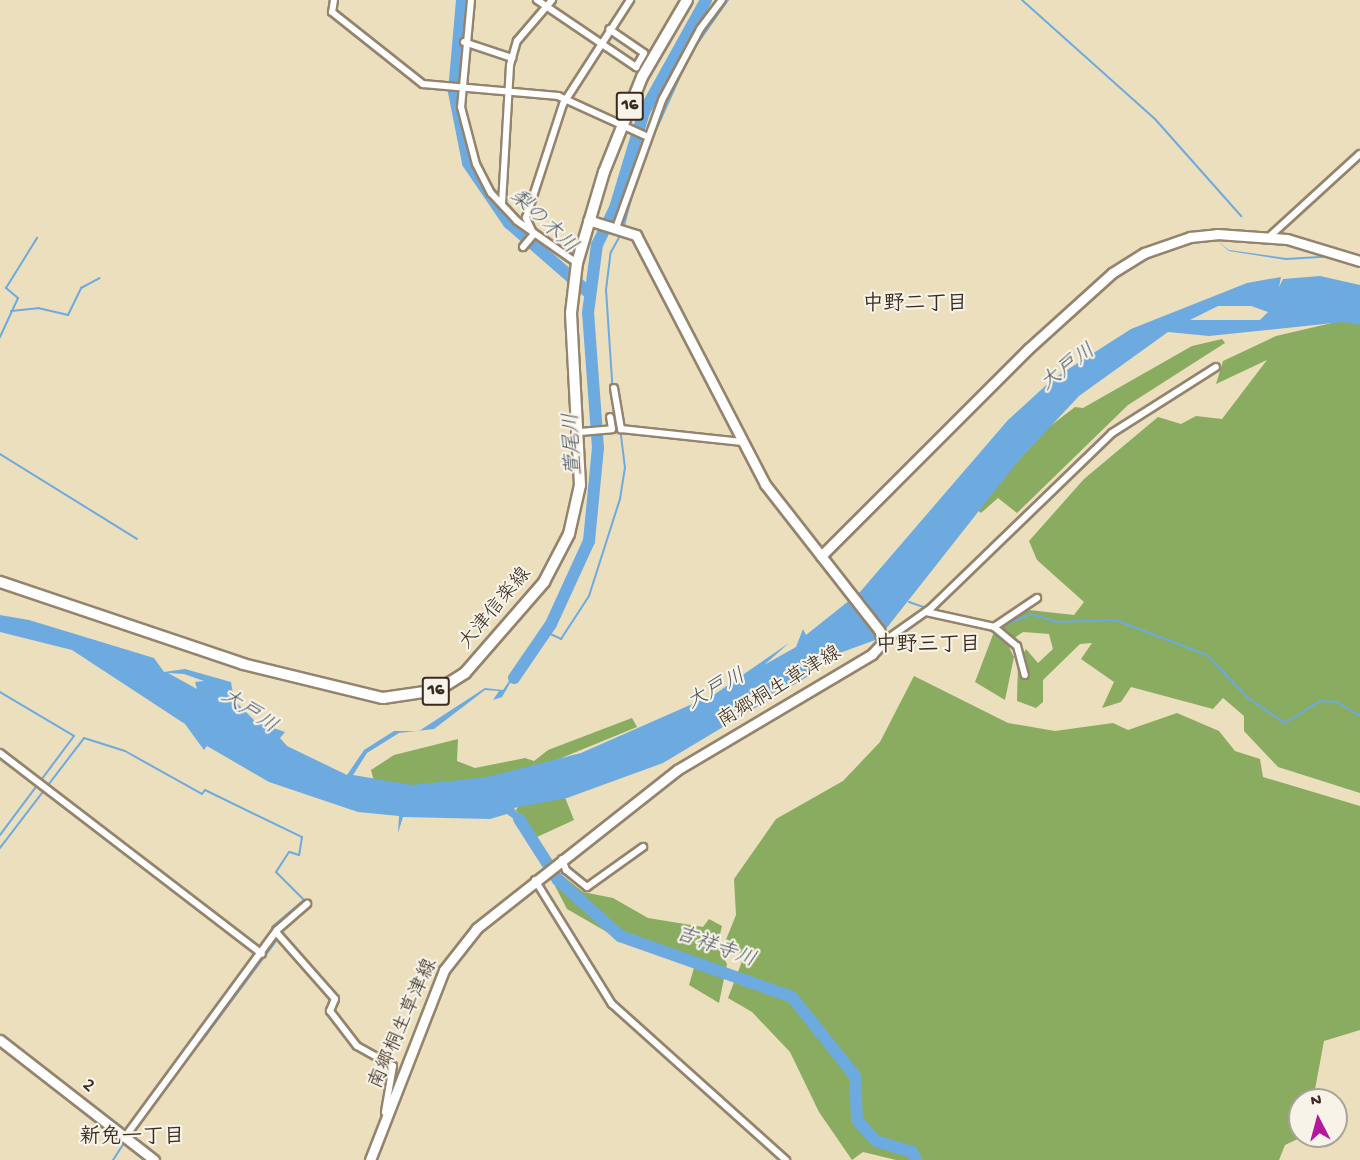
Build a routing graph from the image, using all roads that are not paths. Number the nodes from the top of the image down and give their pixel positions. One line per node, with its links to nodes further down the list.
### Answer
1 (334, 0): 14 (street)
2 (471, 0): 11 (street)
3 (537, 0): 8 (street)
4 (552, 0): 8 (street)
5 (630, 0): 9 (street)
6 (687, 0): 13 (main road, 大津信楽線 / 16)
7 (722, 0): 18 (street)
8 (548, 8): 10 (street); 12 (street)
9 (609, 28): 10 (street); 13 (street)
10 (600, 41): 13 (street); 16 (street)
11 (464, 42): 12 (street); 14 (street)
12 (512, 58): 15 (street)
13 (644, 63): 17 (main road, 大津信楽線 / 16)
14 (460, 85): 15 (street); 20 (street)
15 (507, 93): 16 (street); 20 (street)
16 (566, 98): 17 (street); 23 (street)
17 (625, 126): 18 (street); 21 (main road, 大津信楽線 / 16)
18 (648, 137): 22 (street)
19 (1360, 154): 24 (street)
20 (502, 204): 23 (street)
21 (590, 220): 22 (main road); 27 (main road, 大津信楽線 / 16)
22 (615, 228): 32 (main road)
23 (533, 234): 25 (street); 27 (street)
24 (1269, 237): 26 (main road); 33 (main road)
25 (523, 246)
26 (1360, 261)
27 (577, 268): 31 (main road, 大津信楽線 / 16)
28 (1216, 367): 36 (street)
29 (614, 388): 32 (street)
30 (610, 417): 31 (street)
31 (583, 432): 34 (main road, 大津信楽線 / 16)
32 (742, 442): 33 (main road)
33 (821, 556): 38 (main road)
34 (0, 582)
35 (1037, 598): 37 (street)
36 (928, 610): 37 (street); 38 (street)
37 (994, 627): 39 (street)
38 (883, 640): 42 (main road, 南郷桐生草津線)
39 (1025, 675)
40 (0, 753): 46 (street)
41 (643, 847): 42 (street)
42 (560, 860): 43 (main road, 南郷桐生草津線)
43 (535, 880): 48 (main road, 南郷桐生草津線); 52 (street)
44 (307, 904): 45 (street)
45 (276, 932): 46 (street); 48 (street)
46 (262, 954): 49 (street)
47 (0, 1040): 49 (main road, 2)
48 (385, 1112): 51 (main road, 南郷桐生草津線)
49 (125, 1137): 50 (main road, 2)
50 (154, 1160)
51 (370, 1160)
52 (786, 1160)

